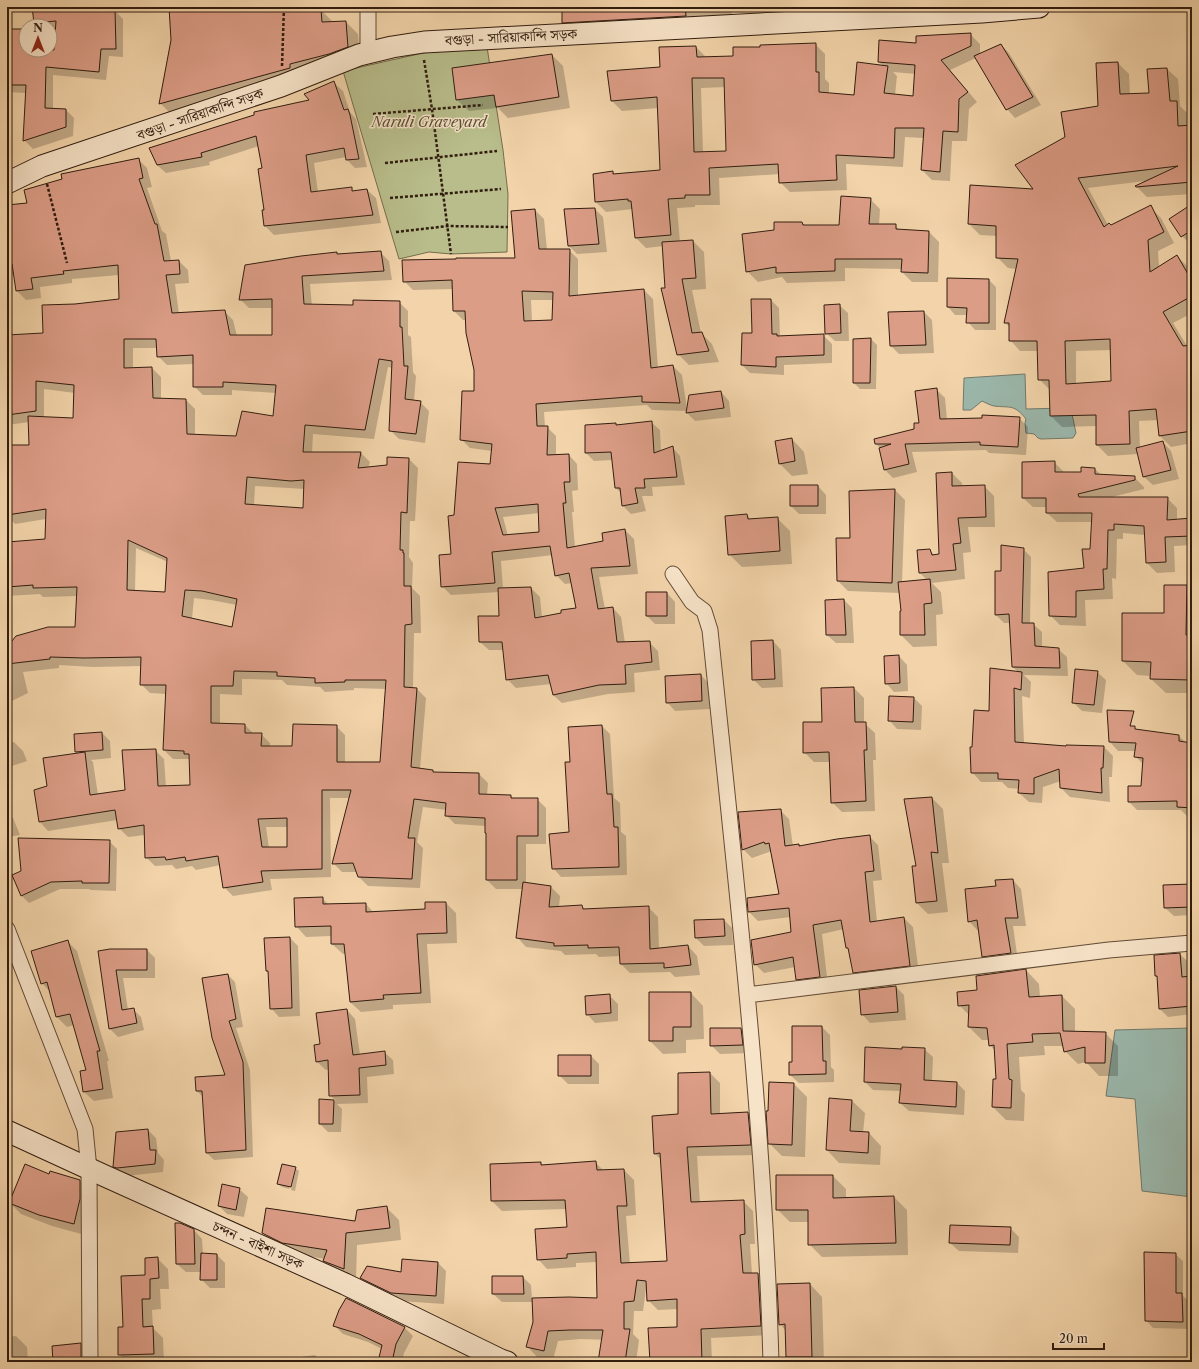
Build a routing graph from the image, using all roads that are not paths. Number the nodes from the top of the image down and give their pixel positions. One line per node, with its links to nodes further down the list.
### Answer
1 (368, 7): 3 (street)
2 (1039, 7): 3 (main road, বগুড়া - সারিয়াকান্দি সড়ক)
3 (368, 52): 4 (main road, বগুড়া - সারিয়াকান্দি সড়ক)
4 (7, 183)
5 (673, 574): 8 (street)
6 (7, 929): 10 (street)
7 (1192, 943): 8 (street)
8 (747, 995): 13 (street)
9 (7, 1131): 10 (main road, চন্দন - বাইশা সড়ক)
10 (89, 1169): 11 (street); 12 (main road, চন্দন - বাইশা সড়ক)
11 (90, 1362)
12 (507, 1362)
13 (771, 1362)

